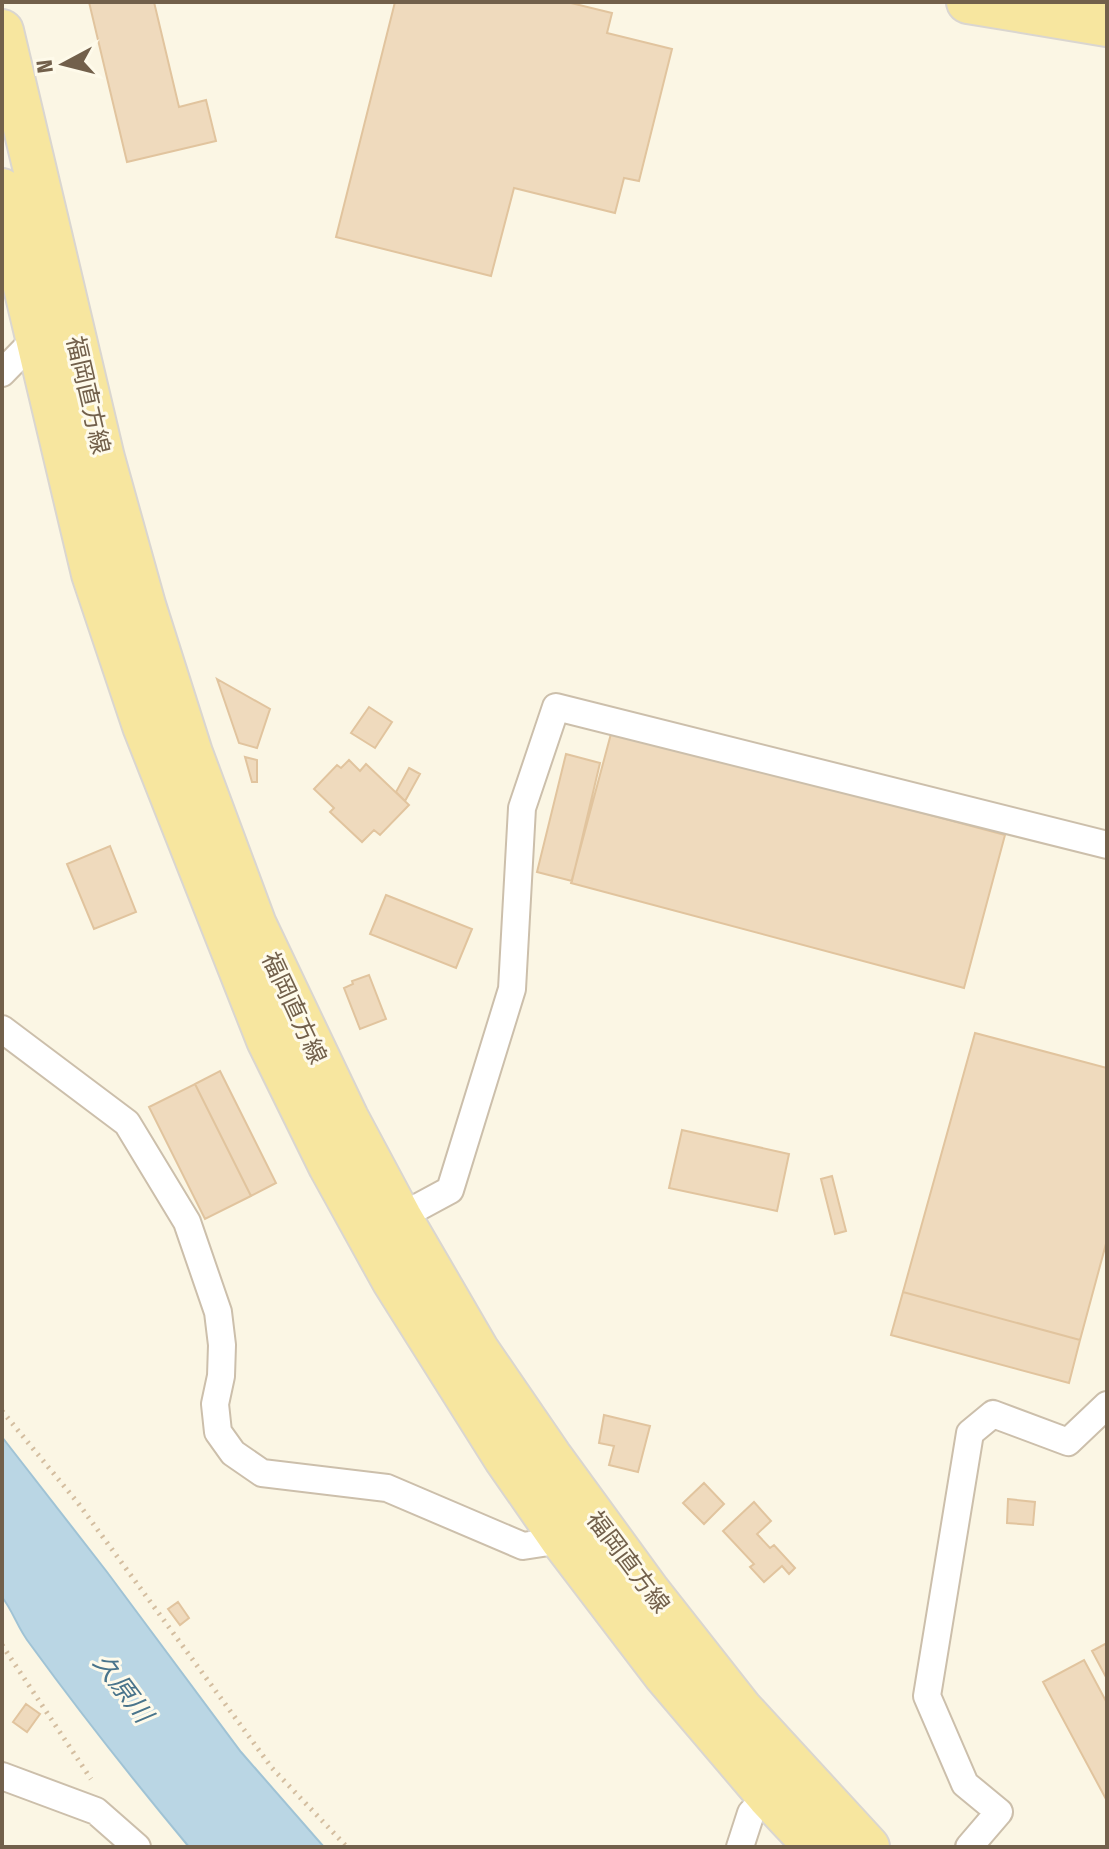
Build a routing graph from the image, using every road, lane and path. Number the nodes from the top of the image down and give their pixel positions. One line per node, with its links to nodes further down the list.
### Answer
1 (968, 2): 2 (main road)
2 (1107, 25)
3 (2, 31): 9 (main road, 福岡直方線)
4 (2, 190): 5 (main road, 福岡直方線)
5 (37, 337): 6 (street); 12 (main road, 福岡直方線)
6 (2, 373)
7 (1107, 845): 9 (street)
8 (2, 1029): 12 (street)
9 (400, 1217): 21 (main road, 福岡直方線)
10 (1107, 1405): 22 (street)
11 (2, 1411): 18 (path)
12 (562, 1540): 15 (main road, 福岡直方線)
13 (2, 1645): 16 (path)
14 (2, 1776): 16 (street)
15 (768, 1796): 19 (street); 20 (main road, 福岡直方線)
16 (96, 1811): 17 (street)
17 (137, 1847)
18 (347, 1847)
19 (740, 1847)
20 (816, 1847)
21 (868, 1847)
22 (969, 1847)

